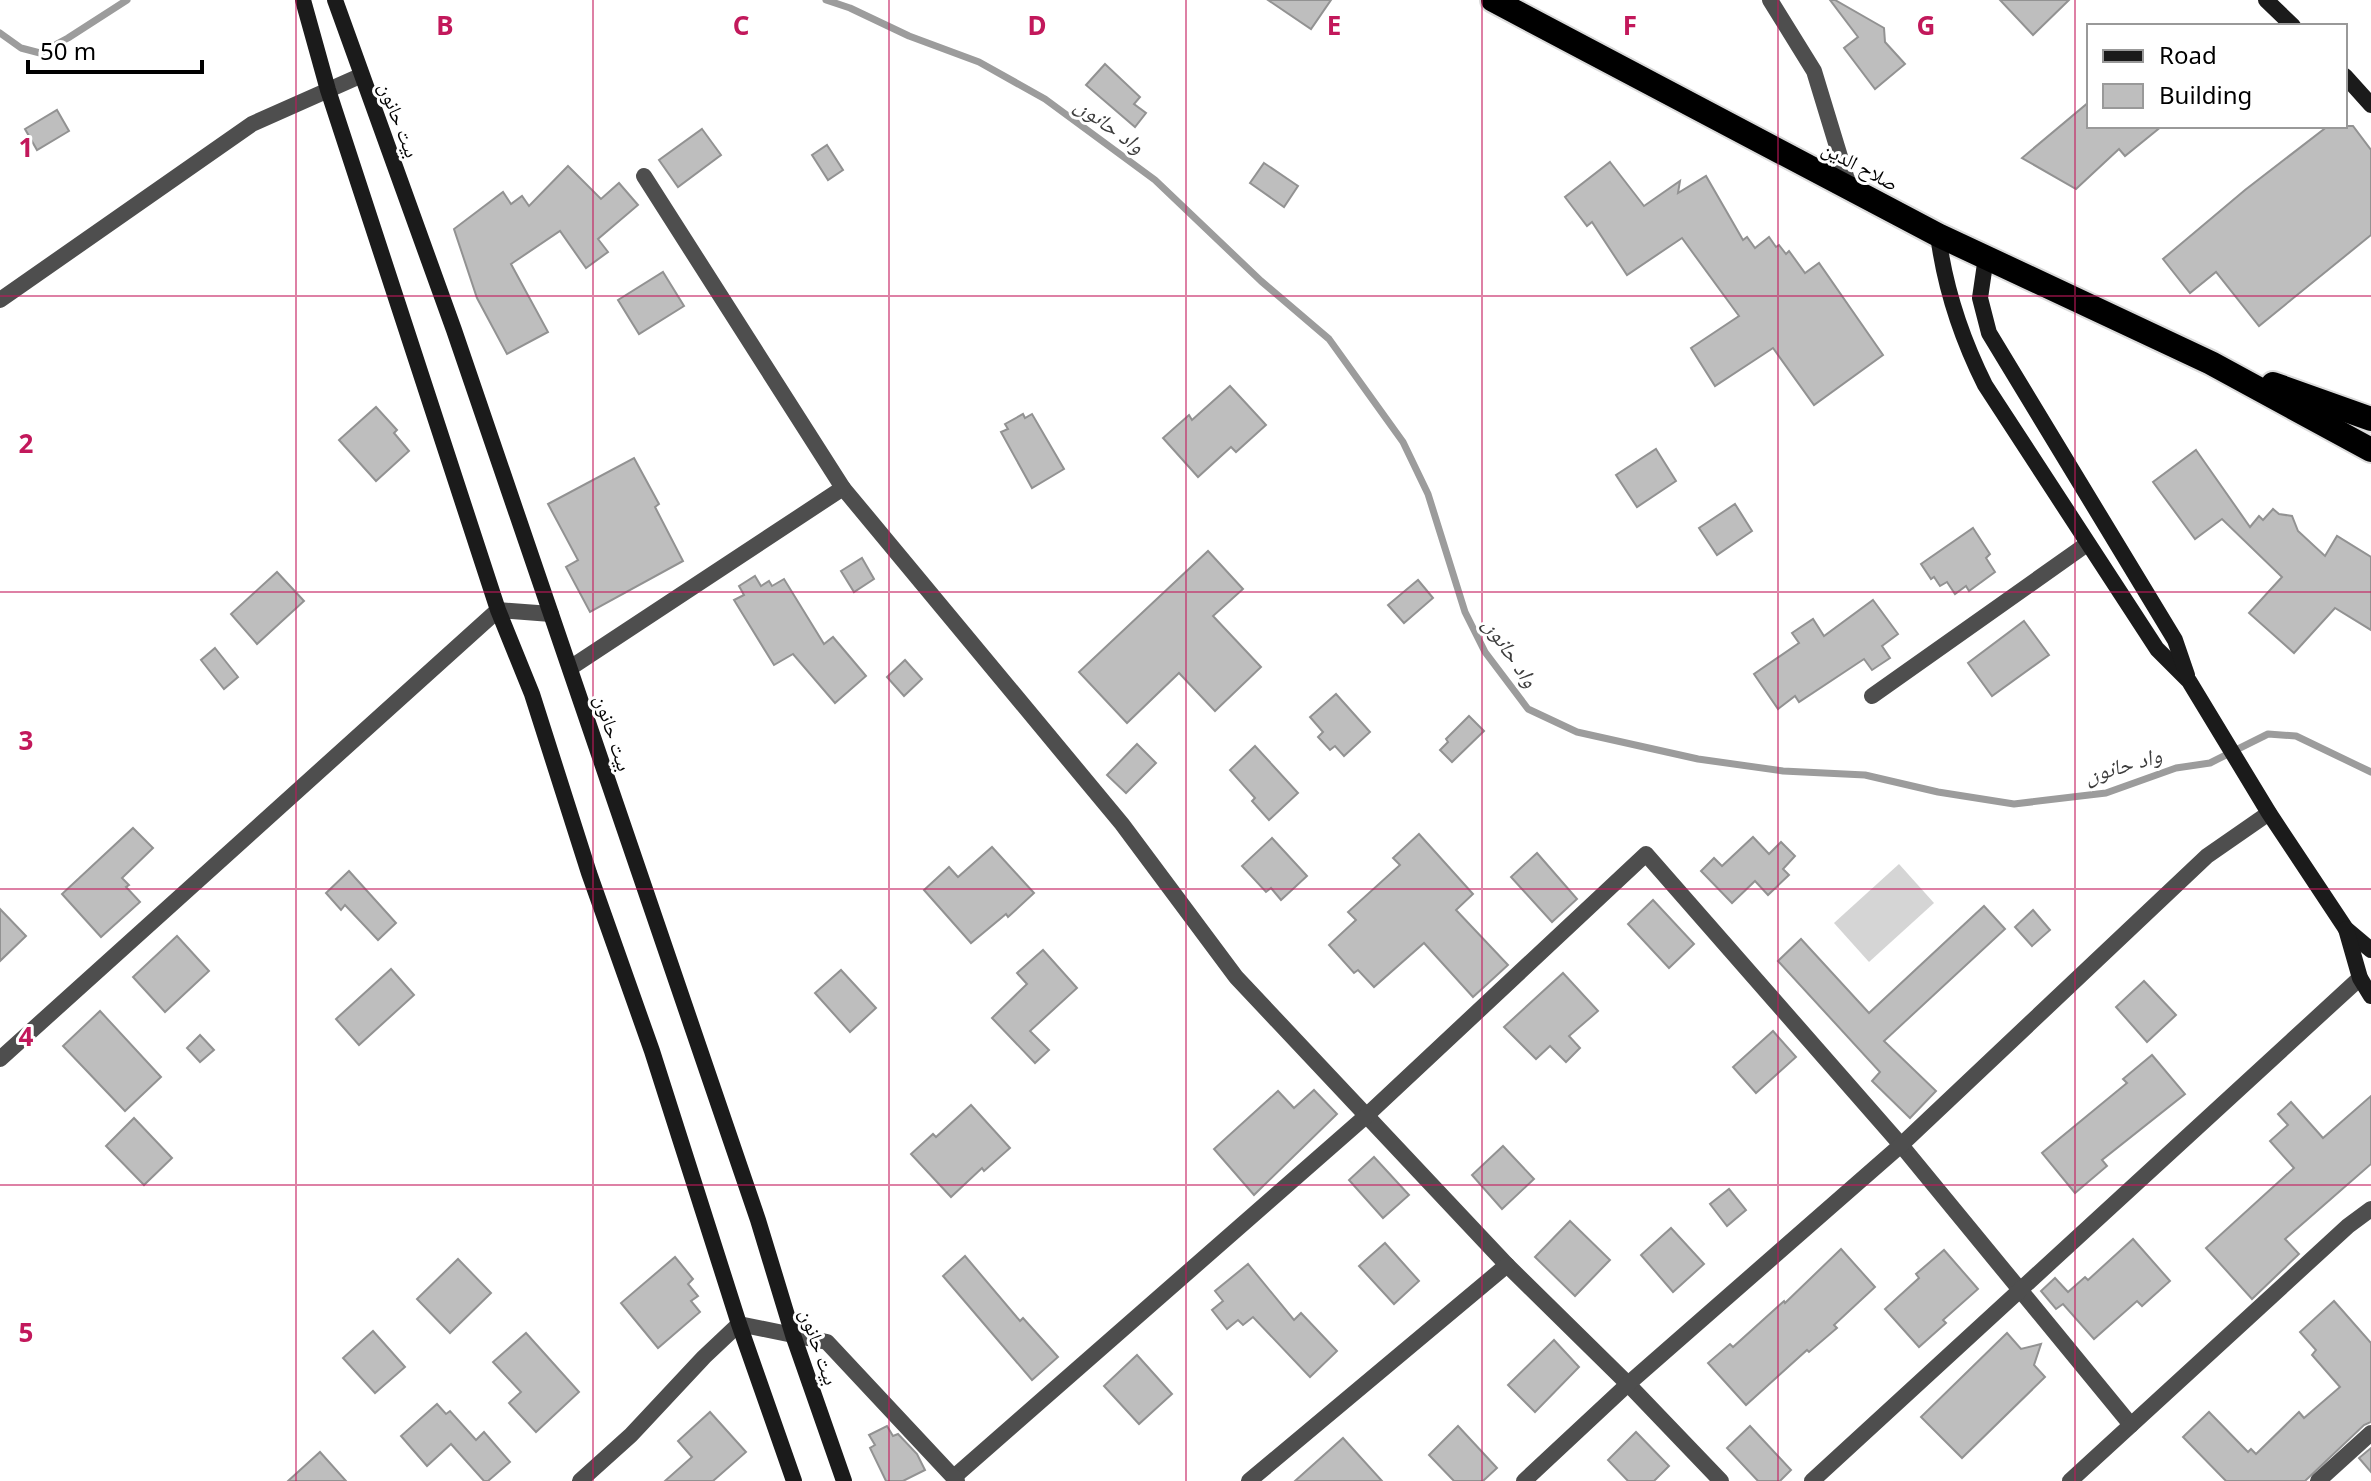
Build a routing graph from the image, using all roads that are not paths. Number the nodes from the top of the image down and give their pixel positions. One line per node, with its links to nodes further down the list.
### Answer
1 (303, 0): 9 (main road)
2 (335, 0): 7 (main road, بيت حانون)
3 (1493, 0): 12 (highway, صلاح الدين)
4 (1770, 0): 12 (street)
5 (2266, 0): 6 (main road)
6 (2291, 24)
7 (360, 76): 9 (street); 22 (main road, بيت حانون)
8 (2347, 78): 10 (main road)
9 (328, 90): 15 (street); 21 (main road)
10 (2371, 105)
11 (644, 176): 19 (street)
12 (1849, 186): 13 (highway, صلاح الدين)
13 (1938, 235): 14 (highway, صلاح الدين); 20 (main road)
14 (1986, 257): 16 (highway, صلاح الدين); 24 (main road)
15 (0, 300)
16 (2211, 363): 17 (highway, صلاح الدين); 18 (highway, صلاح الدين)
17 (2371, 419)
18 (2371, 450)
19 (843, 488): 23 (street); 32 (street)
20 (2087, 544): 24 (main road); 25 (street)
21 (498, 610): 22 (street); 31 (street); 37 (main road)
22 (551, 614): 23 (main road, بيت حانون)
23 (570, 668): 38 (main road, بيت حانون)
24 (2189, 681): 26 (main road)
25 (1872, 696)
26 (2269, 813): 27 (main road); 33 (street)
27 (2346, 929): 28 (main road); 29 (main road)
28 (2371, 950)
29 (2360, 978): 30 (main road); 36 (street)
30 (2371, 996)
31 (0, 1059)
32 (1366, 1116): 33 (street); 35 (street); 42 (street)
33 (1901, 1145): 36 (street); 39 (street)
34 (2371, 1209): 40 (street)
35 (1507, 1265): 39 (street); 46 (street)
36 (2019, 1289): 40 (street); 49 (street)
37 (739, 1324): 38 (street); 43 (street); 44 (main road)
38 (793, 1335): 42 (street); 45 (main road, بيت حانون)
39 (1628, 1384): 47 (street); 48 (street)
40 (2131, 1425): 50 (street)
41 (2371, 1433): 51 (street)
42 (955, 1479)
43 (580, 1481)
44 (794, 1481)
45 (844, 1481)
46 (1249, 1481)
47 (1524, 1481)
48 (1721, 1481)
49 (1812, 1481)
50 (2070, 1481)
51 (2318, 1481)

